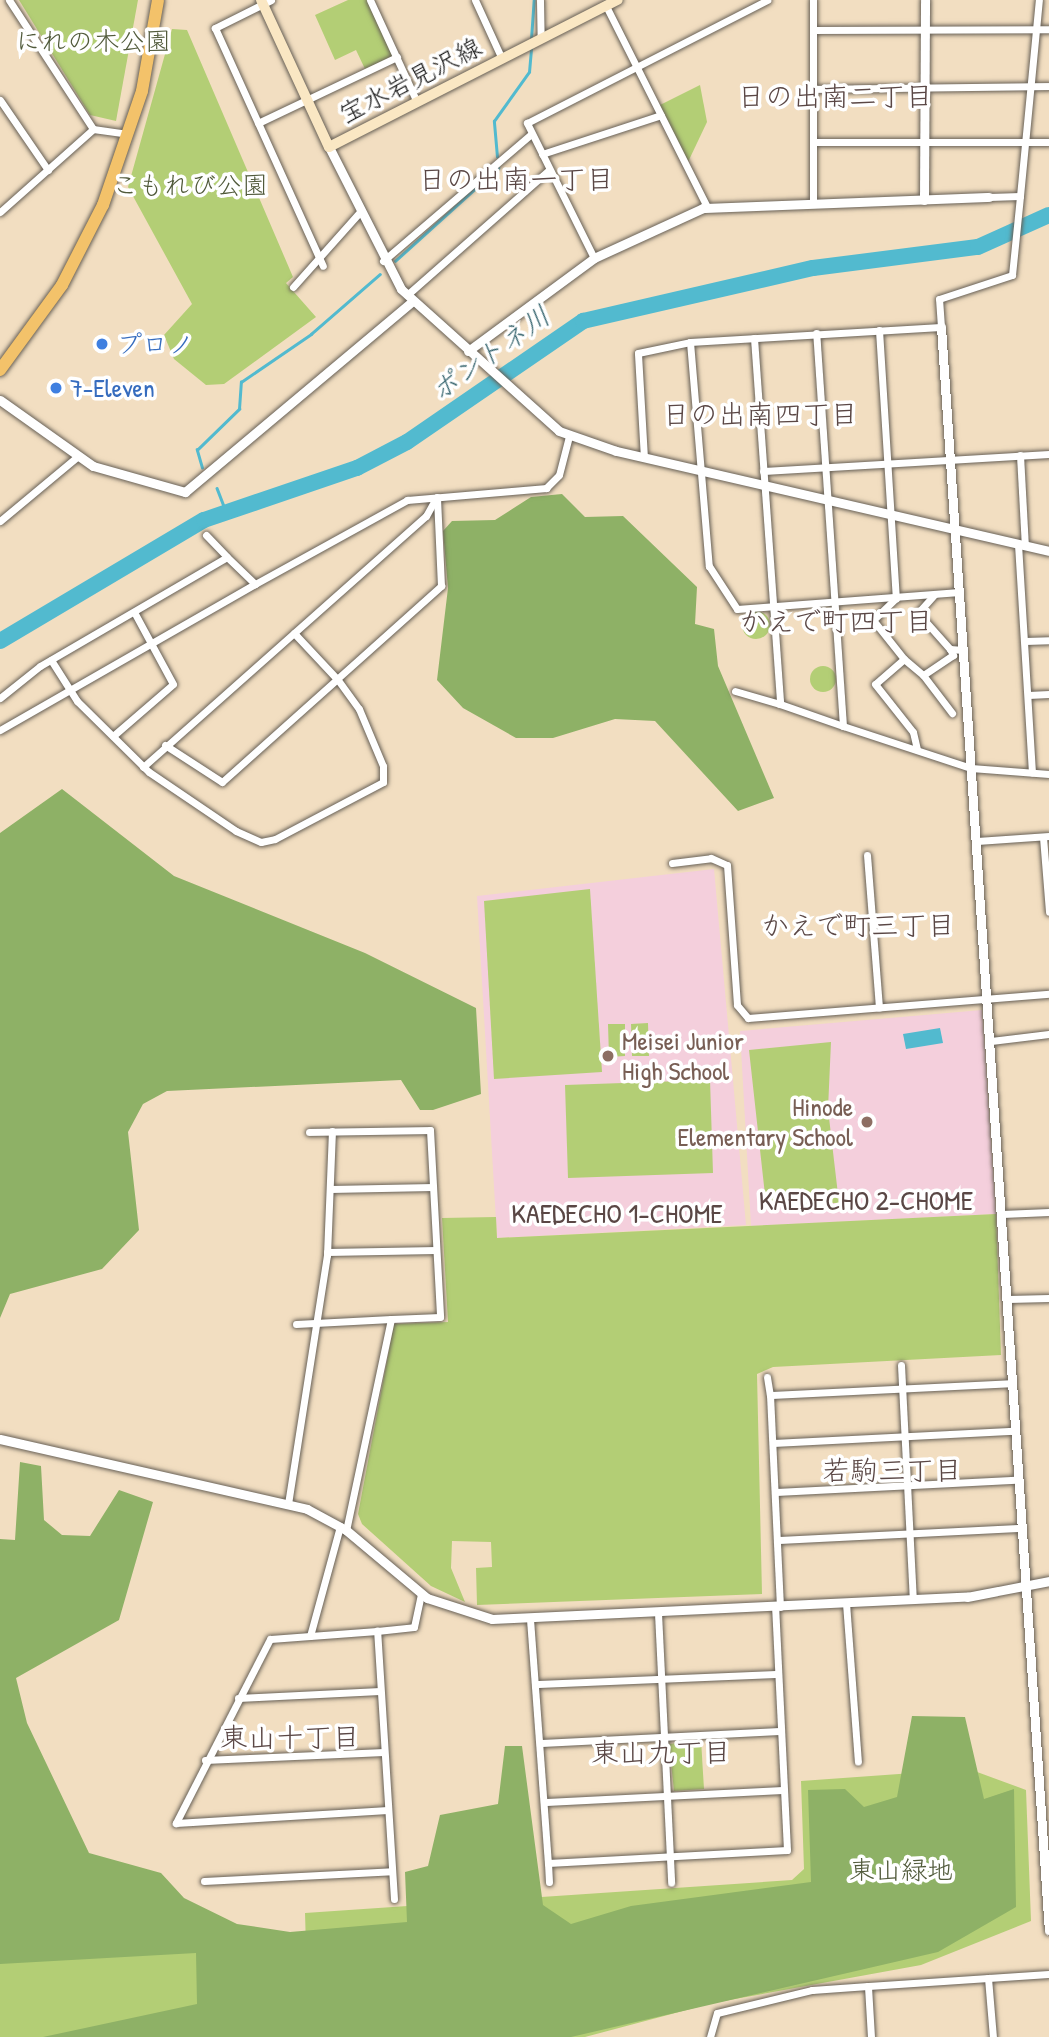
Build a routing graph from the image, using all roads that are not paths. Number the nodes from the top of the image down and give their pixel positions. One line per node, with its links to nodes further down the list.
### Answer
1 (9, 0): 30 (street)
2 (158, 0): 31 (highway)
3 (370, 0): 18 (street)
4 (475, 0): 19 (street)
5 (540, 0): 17 (street)
6 (618, 0): 12 (main road, 宝水岩見沢線)
7 (767, 0): 20 (street)
8 (813, 0): 16 (street)
9 (925, 0): 14 (street)
10 (1039, 0): 13 (street)
11 (265, 1): 26 (main road, 宝水岩見沢線); 29 (street)
12 (606, 6): 17 (main road, 宝水岩見沢線); 20 (street)
13 (1037, 27): 14 (street); 15 (street); 21 (street)
14 (925, 29): 16 (street); 22 (street)
15 (1049, 29)
16 (813, 30): 24 (street)
17 (538, 41): 19 (main road, 宝水岩見沢線)
18 (397, 57): 26 (street); 27 (street)
19 (502, 59): 27 (main road, 宝水岩見沢線)
20 (637, 68): 28 (street); 32 (street)
21 (1031, 83): 22 (street); 23 (street); 33 (street)
22 (924, 86): 24 (street); 34 (street)
23 (1049, 86)
24 (813, 89): 35 (street)
25 (0, 100): 39 (street)
26 (308, 101): 29 (street); 37 (main road, 宝水岩見沢線)
27 (417, 102): 37 (main road, 宝水岩見沢線)
28 (661, 115): 38 (street); 45 (street)
29 (258, 123): 48 (street)
30 (93, 129): 31 (street); 39 (street)
31 (130, 134): 60 (highway)
32 (531, 134): 38 (street); 50 (street)
33 (1025, 138): 34 (street); 36 (street); 41 (street)
34 (924, 140): 35 (street); 43 (street)
35 (813, 142): 44 (street)
36 (1049, 142)
37 (329, 147): 47 (street)
38 (541, 155): 40 (street)
39 (48, 170): 46 (street)
40 (549, 170): 49 (street); 53 (street)
41 (1020, 196): 42 (street); 54 (street)
42 (989, 197): 43 (street)
43 (924, 200): 44 (street)
44 (813, 202): 45 (street)
45 (707, 207): 49 (street)
46 (0, 212)
47 (359, 213): 48 (street); 50 (street)
48 (319, 258): 51 (street); 52 (street)
49 (594, 258): 59 (street)
50 (382, 262): 53 (street)
51 (323, 266)
52 (293, 287)
53 (410, 298): 59 (street); 65 (street)
54 (941, 327): 55 (street); 67 (street)
55 (879, 330): 56 (street); 68 (street)
56 (816, 334): 57 (street); 69 (street)
57 (754, 338): 58 (street); 71 (street)
58 (690, 342): 66 (street); 70 (street)
59 (468, 351): 62 (street)
60 (0, 370)
61 (0, 400): 65 (street)
62 (569, 436): 66 (street); 73 (street)
63 (1049, 454): 64 (street)
64 (1020, 455): 67 (street); 79 (street)
65 (78, 456): 76 (street)
66 (644, 458): 70 (street)
67 (950, 461): 68 (street); 77 (street)
68 (888, 464): 69 (street); 75 (street)
69 (826, 467): 71 (street); 74 (street)
70 (700, 470): 72 (street); 87 (street)
71 (763, 471): 72 (street)
72 (764, 485): 74 (street); 87 (street)
73 (437, 497): 82 (street); 89 (street); 98 (street)
74 (828, 501): 75 (street); 86 (street)
75 (891, 515): 77 (street); 85 (street)
76 (0, 522)
77 (955, 530): 79 (street); 83 (street)
78 (206, 535): 81 (street)
79 (1021, 545): 80 (street); 91 (street)
80 (1049, 551)
81 (227, 556): 82 (street); 88 (street)
82 (255, 584): 92 (street)
83 (959, 592): 84 (street); 94 (street)
84 (935, 594): 85 (street); 93 (street)
85 (896, 598): 86 (street); 95 (street)
86 (834, 603): 87 (street); 106 (street)
87 (773, 607): 104 (street)
88 (134, 612): 92 (street); 96 (street)
89 (294, 633): 98 (street); 109 (street)
90 (1049, 640): 91 (street)
91 (1025, 641): 102 (street)
92 (152, 643): 99 (street); 108 (street)
93 (950, 649): 94 (street); 97 (street)
94 (963, 649): 112 (street)
95 (904, 659): 97 (street); 110 (street)
96 (51, 660): 99 (street); 103 (street)
97 (923, 675): 105 (street)
98 (337, 679): 109 (street); 111 (street)
99 (69, 691): 107 (street); 108 (street)
100 (735, 691): 104 (street)
101 (1049, 694): 102 (street)
102 (1028, 695): 113 (street)
103 (0, 698)
104 (780, 704): 106 (street)
105 (952, 713)
106 (843, 726): 110 (street)
107 (0, 730)
108 (113, 736): 111 (street)
109 (165, 745): 111 (street)
110 (917, 749): 112 (street)
111 (143, 766)
112 (971, 768): 113 (street); 116 (street)
113 (1032, 773): 114 (street)
114 (1049, 774)
115 (1046, 836): 116 (street); 119 (street)
116 (977, 841): 121 (street)
117 (867, 855): 122 (street)
118 (672, 863): 122 (street)
119 (1049, 912)
120 (1049, 994): 121 (street)
121 (988, 999): 122 (street); 124 (street)
122 (879, 1008)
123 (1049, 1034): 124 (street)
124 (991, 1041): 130 (street)
125 (309, 1132): 126 (street)
126 (332, 1132): 127 (street); 128 (street)
127 (433, 1187): 128 (street); 131 (street)
128 (330, 1189): 132 (street)
129 (1049, 1212): 130 (street)
130 (1002, 1214): 134 (street)
131 (436, 1250): 132 (street); 135 (street)
132 (327, 1252): 136 (street)
133 (1049, 1298): 134 (street)
134 (1008, 1299): 140 (street)
135 (391, 1319): 136 (street); 151 (street)
136 (316, 1322): 137 (street); 150 (street)
137 (296, 1324)
138 (901, 1365): 141 (street)
139 (767, 1377): 142 (street)
140 (1012, 1383): 141 (street); 143 (street)
141 (903, 1388): 142 (street); 144 (street)
142 (770, 1395): 146 (street)
143 (1014, 1431): 144 (street); 147 (street)
144 (905, 1435): 146 (street); 148 (street)
145 (0, 1439): 150 (street)
146 (773, 1443): 149 (street)
147 (1016, 1480): 148 (street); 152 (street)
148 (907, 1485): 149 (street); 153 (street)
149 (776, 1492): 154 (street)
150 (288, 1504): 151 (street)
151 (343, 1528): 157 (street); 164 (street)
152 (1018, 1528): 153 (street); 156 (street)
153 (909, 1535): 154 (street); 158 (street)
154 (779, 1540): 160 (street)
155 (1049, 1581): 156 (street)
156 (1023, 1589): 158 (street); 187 (street)
157 (421, 1594): 162 (street); 163 (street)
158 (913, 1600): 159 (street)
159 (846, 1604): 160 (street); 175 (street)
160 (777, 1607): 161 (street); 165 (street)
161 (658, 1613): 162 (street); 166 (street)
162 (530, 1619): 167 (street)
163 (377, 1631): 164 (street); 168 (street)
164 (310, 1636): 169 (street)
165 (778, 1674): 166 (street); 170 (street)
166 (661, 1678): 167 (street); 171 (street)
167 (536, 1684): 172 (street)
168 (380, 1691): 169 (street); 173 (street)
169 (238, 1698): 174 (street)
170 (781, 1731): 171 (street); 176 (street)
171 (663, 1737): 172 (street); 177 (street)
172 (540, 1743): 178 (street)
173 (384, 1752): 174 (street); 179 (street)
174 (205, 1760): 179 (street)
175 (859, 1762)
176 (785, 1790): 177 (street); 180 (street)
177 (666, 1796): 178 (street); 180 (street)
178 (545, 1802): 181 (street)
179 (388, 1810): 182 (street)
180 (670, 1856): 181 (street); 185 (street)
181 (548, 1863): 184 (street)
182 (392, 1871): 183 (street); 186 (street)
183 (204, 1881)
184 (549, 1882)
185 (671, 1883)
186 (394, 1899)
187 (1049, 1930)
188 (1049, 1974): 189 (street)
189 (988, 1978): 190 (street); 193 (street)
190 (868, 1986): 191 (street); 192 (street)
191 (710, 2037)
192 (871, 2037)
193 (993, 2037)

